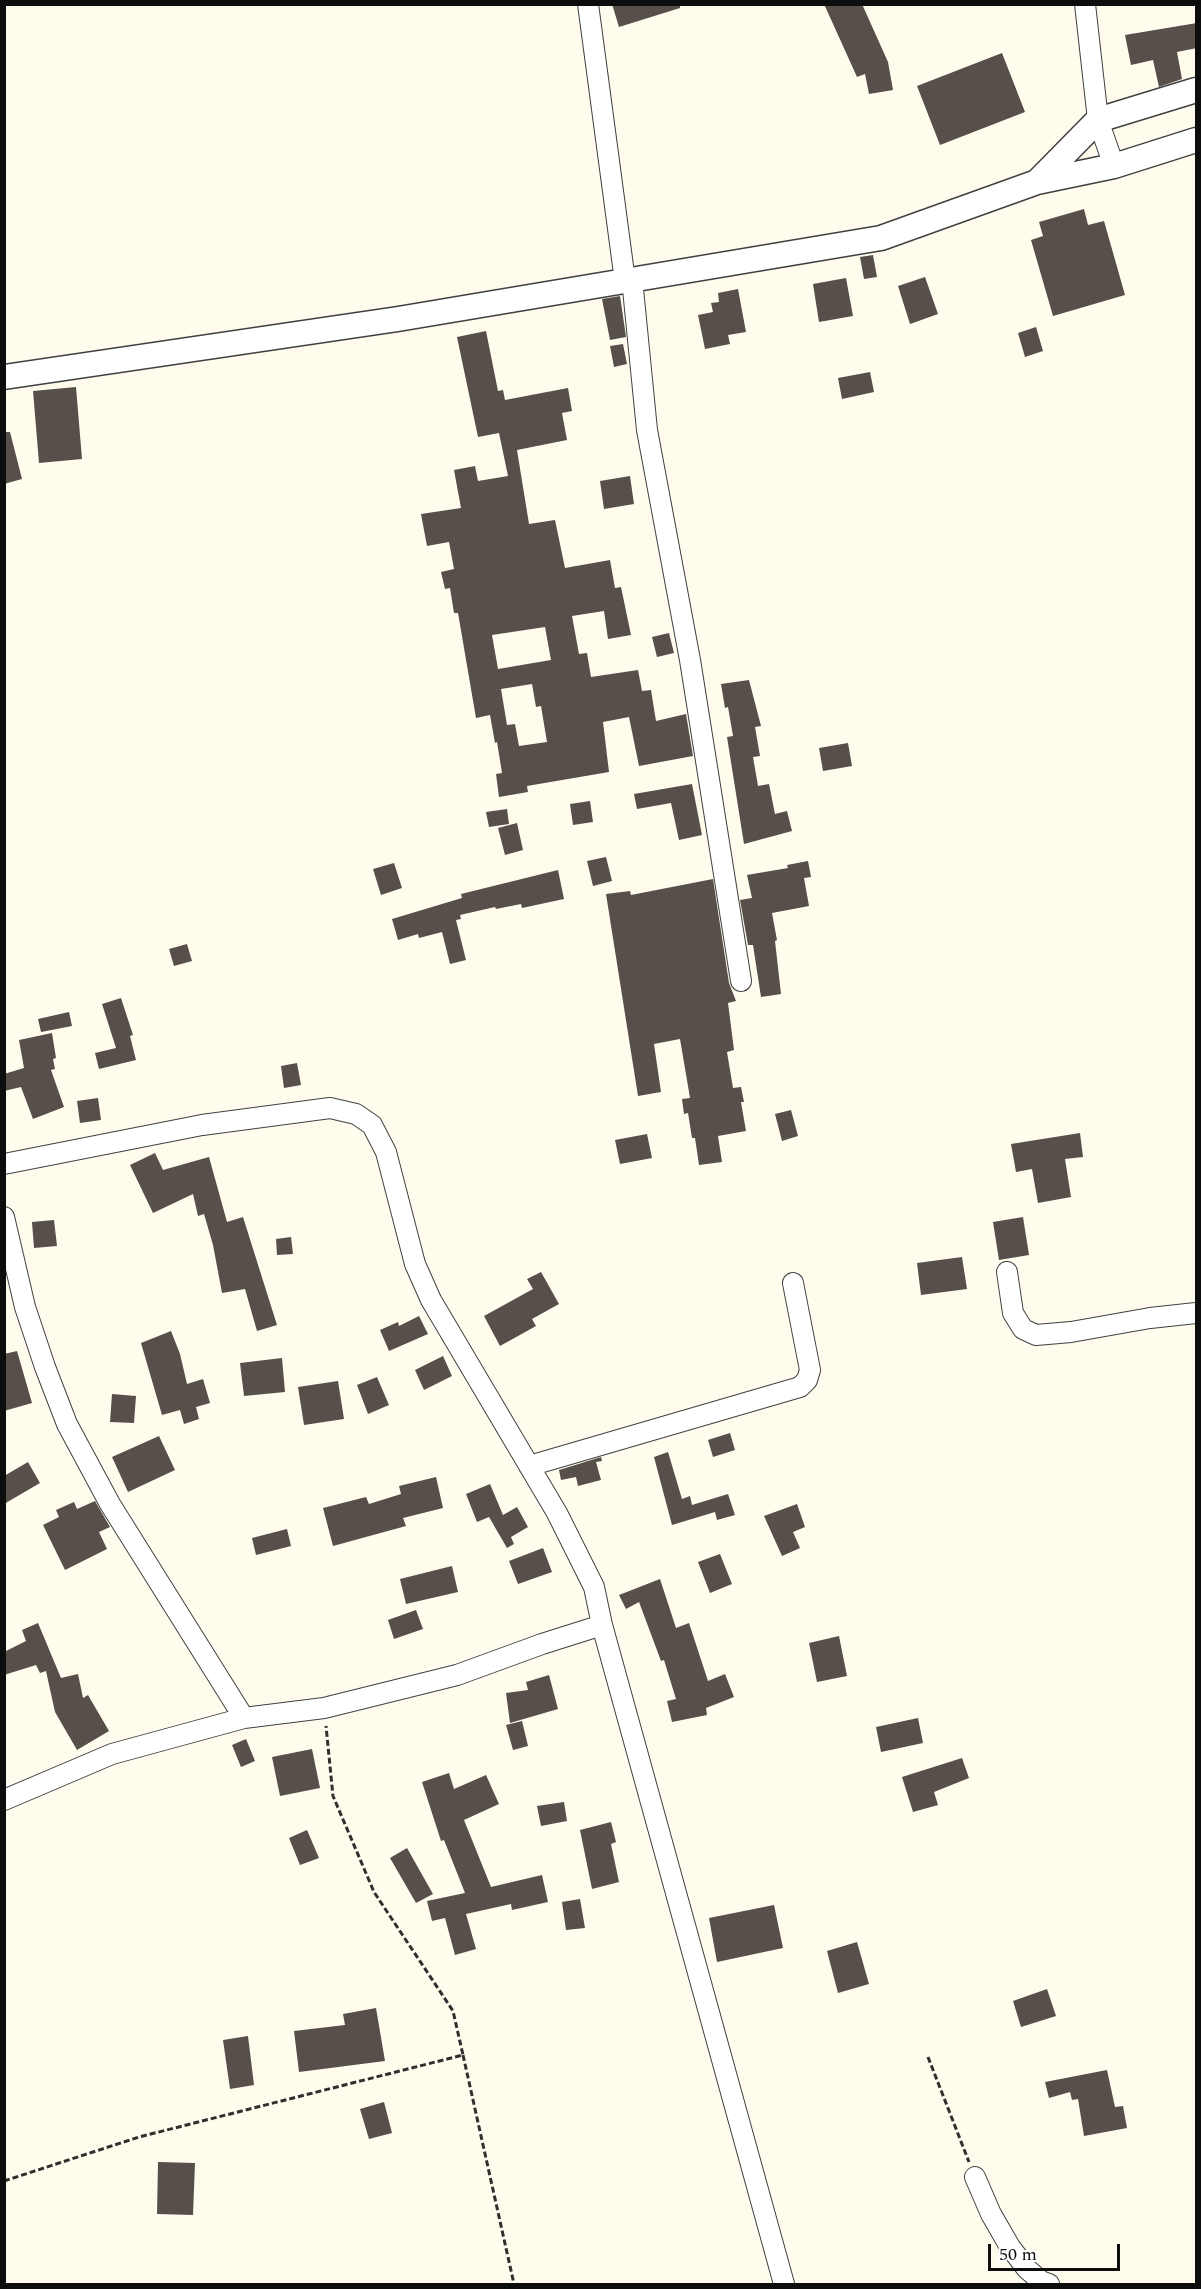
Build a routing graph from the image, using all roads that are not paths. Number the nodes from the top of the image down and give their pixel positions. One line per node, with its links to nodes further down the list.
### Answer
1 (588, 4): 8 (street)
2 (1085, 4): 4 (street)
3 (1197, 90): 4 (street)
4 (1098, 120): 6 (street); 7 (street)
5 (1197, 140): 6 (street)
6 (1114, 166): 7 (street)
7 (1036, 182): 8 (street)
8 (629, 280): 9 (street); 10 (street)
9 (4, 376)
10 (741, 981)
11 (4, 1164): 16 (street)
12 (4, 1217): 18 (street)
13 (1007, 1272): 15 (street)
14 (793, 1283): 16 (street)
15 (1197, 1313)
16 (529, 1466): 17 (street)
17 (602, 1625): 18 (street); 21 (street)
18 (244, 1718): 19 (street)
19 (4, 1800)
20 (975, 2177): 22 (street)
21 (784, 2284)
22 (1049, 2284)

